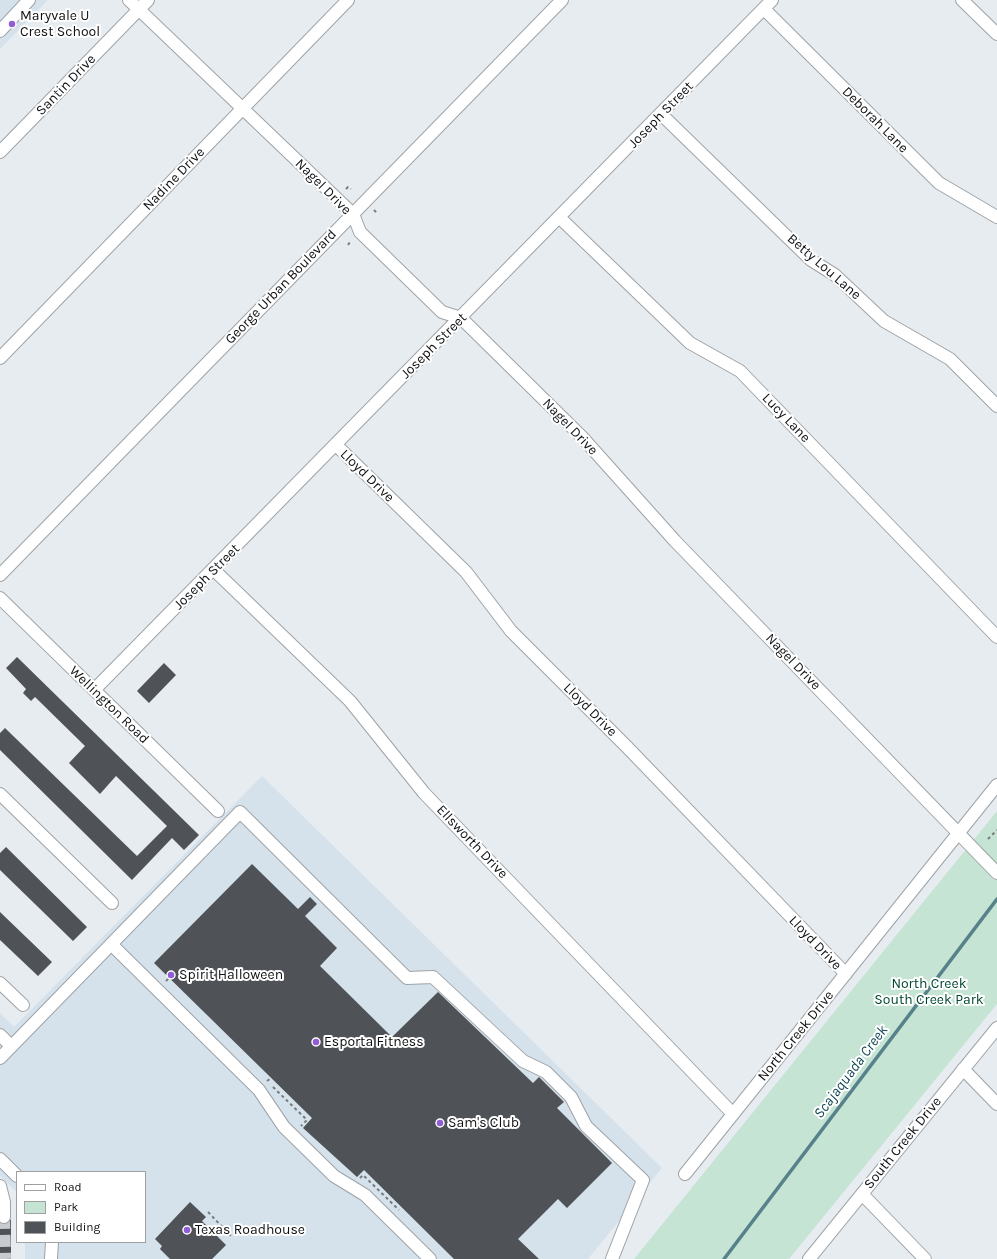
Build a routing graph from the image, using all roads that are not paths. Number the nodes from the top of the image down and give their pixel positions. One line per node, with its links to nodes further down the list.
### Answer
1 (29, 0): 10 (street)
2 (129, 0): 9 (street, Nagel Drive)
3 (148, 0): 9 (street, Santin Drive)
4 (348, 0): 12 (street, Nadine Drive)
5 (562, 0): 15 (street, George Urban Boulevard)
6 (772, 0): 8 (street, Joseph Street)
7 (962, 0): 11 (street)
8 (764, 9): 13 (street, Joseph Street); 16 (street, Deborah Lane)
9 (139, 10): 12 (street, Nagel Drive); 14 (street, Santin Drive)
10 (0, 31)
11 (997, 34)
12 (242, 108): 15 (street, Nagel Drive); 19 (street, Nadine Drive)
13 (661, 114): 17 (street, Joseph Street); 20 (street, Betty Lou Lane)
14 (0, 152)
15 (353, 214): 18 (street, Nagel Drive); 23 (street, George Urban Boulevard)
16 (997, 217)
17 (560, 218): 18 (street, Joseph Street); 25 (street, Lucy Lane)
18 (461, 318): 21 (street, Joseph Street); 30 (street, Nagel Drive)
19 (0, 358)
20 (997, 406)
21 (336, 445): 22 (street, Joseph Street); 34 (street, Lloyd Drive)
22 (214, 570): 26 (street, Joseph Street); 43 (street, Ellsworth Drive)
23 (0, 575)
24 (0, 598): 26 (street, Wellington Road)
25 (997, 637)
26 (94, 690): 29 (street, Wellington Road)
27 (997, 785): 30 (street, North Creek Drive)
28 (0, 794): 32 (street)
29 (218, 811)
30 (958, 833): 31 (street, Nagel Drive); 34 (street, North Creek Drive)
31 (995, 871)
32 (112, 903)
33 (111, 944): 39 (street); 52 (street); 53 (street)
34 (846, 974): 43 (street, North Creek Drive)
35 (0, 984): 36 (street)
36 (23, 1005)
37 (997, 1028): 41 (street, South Creek Drive)
38 (0, 1035): 39 (street)
39 (11, 1046): 40 (street)
40 (0, 1058)
41 (963, 1070): 42 (street); 48 (street, South Creek Drive)
42 (997, 1104)
43 (733, 1114): 45 (street, North Creek Drive)
44 (0, 1159): 46 (street)
45 (685, 1174)
46 (16, 1175)
47 (0, 1186): 49 (street)
48 (862, 1194): 54 (street, South Creek Drive); 55 (street)
49 (4, 1217)
50 (52, 1243): 51 (street)
51 (51, 1259)
52 (430, 1259)
53 (612, 1259)
54 (809, 1259)
55 (925, 1259)

